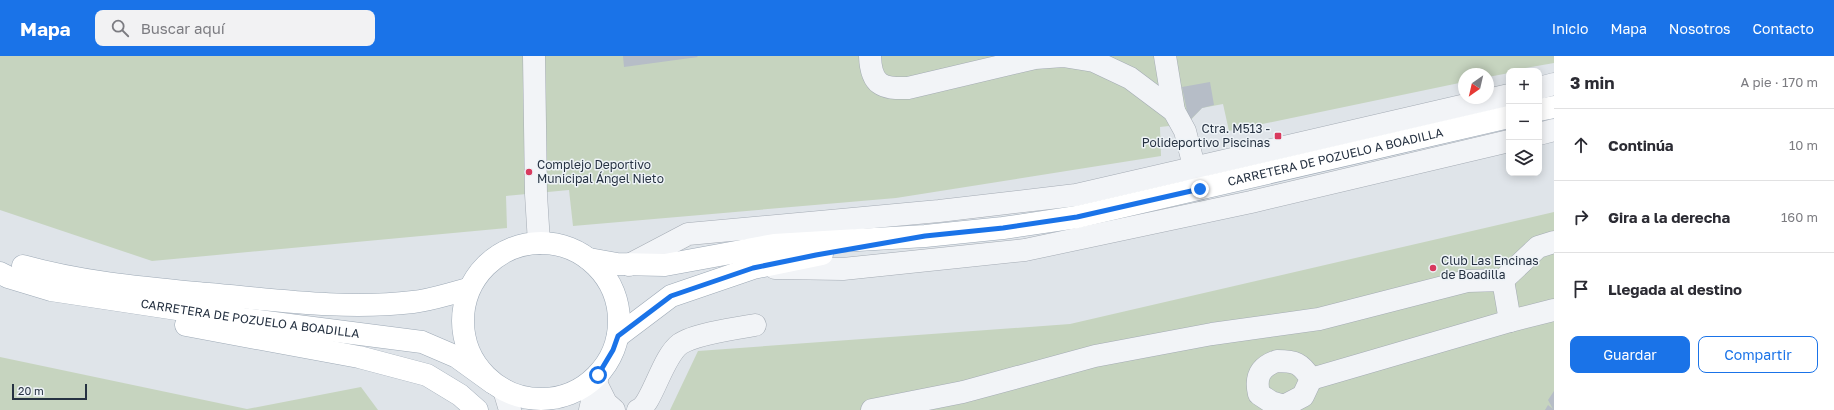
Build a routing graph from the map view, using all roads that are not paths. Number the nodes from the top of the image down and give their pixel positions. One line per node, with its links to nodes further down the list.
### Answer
1 (534, 56): 18 (lane)
2 (870, 56): 9 (lane)
3 (1165, 56): 9 (lane)
4 (1554, 84): 5 (lane)
5 (1542, 87)
6 (1506, 96): 14 (lane)
7 (1554, 107): 8 (main road)
8 (1542, 109)
9 (1174, 111): 14 (lane)
10 (1506, 119): 15 (main road, CARRETERA DE POZUELO A BOADILLA)
11 (1554, 130): 12 (lane)
12 (1542, 133)
13 (1506, 142): 22 (lane)
14 (1194, 168): 15 (lane); 21 (lane)
15 (1200, 189): 16 (main road, CARRETERA DE POZUELO A BOADILLA)
16 (925, 236): 21 (main road, CARRETERA DE POZUELO A BOADILLA); 22 (main road, CARRETERA DE POZUELO A BOADILLA)
17 (1554, 242): 24 (lane)
18 (540, 243): 19 (main road); 25 (main road)
19 (589, 259): 21 (main road, CARRETERA DE POZUELO A BOADILLA); 30 (main road)
20 (0, 260): 25 (main road, CARRETERA DE POZUELO A BOADILLA)
21 (629, 265)
22 (753, 268): 30 (main road, CARRETERA DE POZUELO A BOADILLA)
23 (0, 273): 26 (main road, CARRETERA DE POZUELO A BOADILLA)
24 (1503, 280): 28 (lane); 39 (lane)
25 (469, 289): 33 (main road)
26 (51, 290): 33 (main road, CARRETERA DE POZUELO A BOADILLA); 34 (main road)
27 (1554, 310): 28 (lane)
28 (1510, 321): 32 (lane)
29 (755, 324): 38 (lane)
30 (618, 336): 31 (main road)
31 (597, 379): 33 (main road); 36 (lane); 37 (lane)
32 (1311, 379)
33 (498, 386): 35 (lane)
34 (477, 410)
35 (510, 410)
36 (590, 410)
37 (614, 410)
38 (638, 410)
39 (872, 410)

